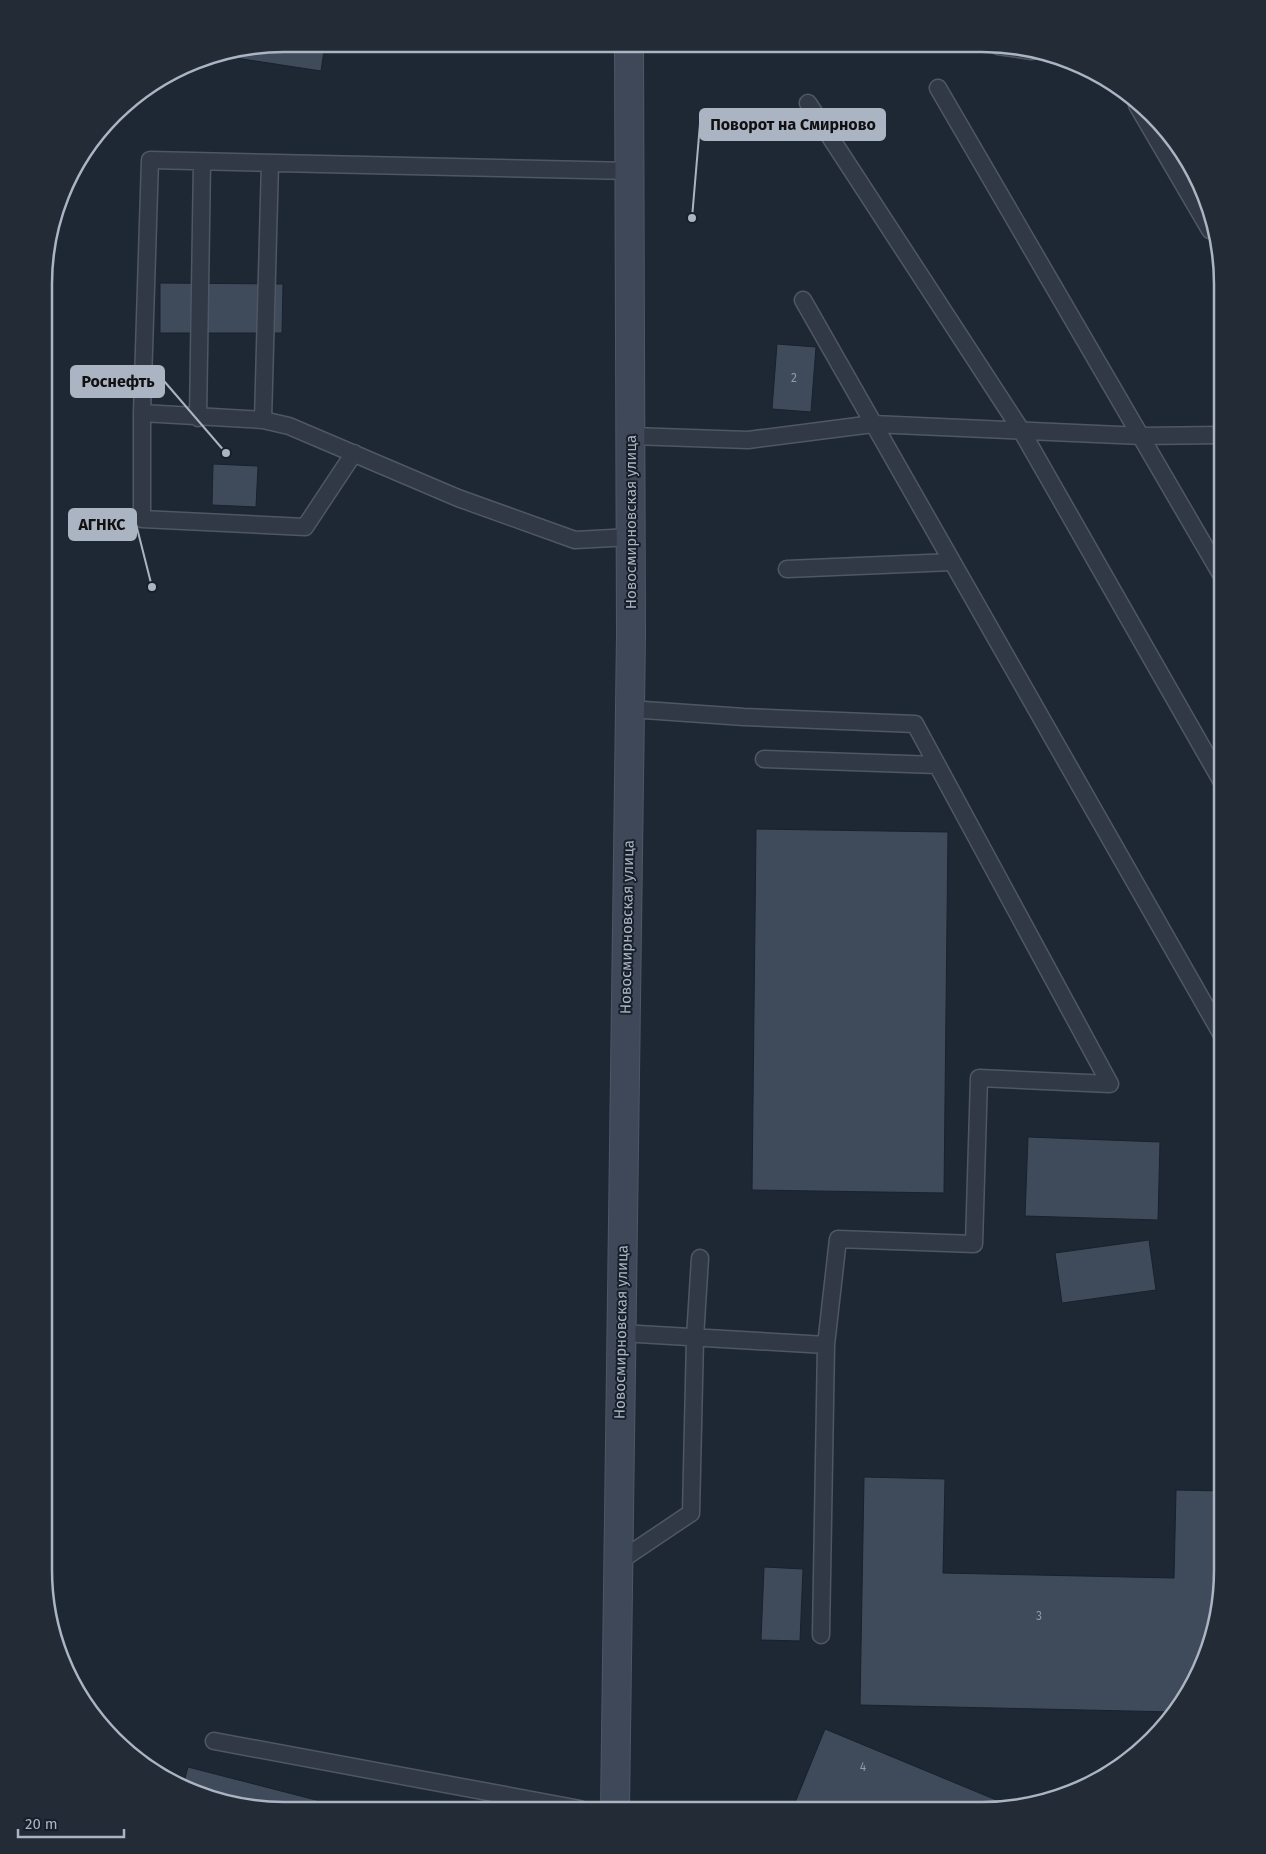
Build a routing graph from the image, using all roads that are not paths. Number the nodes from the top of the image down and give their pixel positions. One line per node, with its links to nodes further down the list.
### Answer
1 (629, 52): 7 (street, Новосмирновская улица)
2 (938, 88): 17 (lane)
3 (808, 103): 14 (lane)
4 (1148, 124): 8 (lane)
5 (202, 162): 6 (lane); 10 (lane); 11 (lane)
6 (270, 163): 7 (lane); 12 (lane)
7 (630, 171): 16 (street, Новосмирновская улица)
8 (1205, 221)
9 (803, 300): 13 (lane)
10 (142, 413): 11 (lane); 18 (lane)
11 (198, 418): 12 (lane)
12 (263, 420): 18 (lane)
13 (873, 424): 14 (lane); 16 (lane); 20 (lane)
14 (1021, 430): 17 (lane); 26 (lane)
15 (1214, 434): 17 (lane)
16 (632, 436): 19 (street, Новосмирновская улица)
17 (1142, 436): 21 (lane)
18 (354, 453): 19 (lane)
19 (631, 537): 23 (street, Новосмирновская улица)
20 (952, 562): 22 (lane); 27 (lane)
21 (1214, 562)
22 (787, 568)
23 (630, 709): 25 (lane); 29 (street, Новосмирновская улица)
24 (764, 759): 25 (lane)
25 (937, 765): 31 (lane)
26 (1214, 768)
27 (1214, 1021)
28 (700, 1258): 30 (lane)
29 (621, 1333): 30 (lane); 32 (street, Новосмирновская улица)
30 (695, 1338): 31 (lane); 32 (lane)
31 (826, 1345): 33 (lane)
32 (618, 1562): 36 (street, Новосмирновская улица)
33 (821, 1635)
34 (214, 1741): 35 (lane)
35 (509, 1802)
36 (615, 1802)

